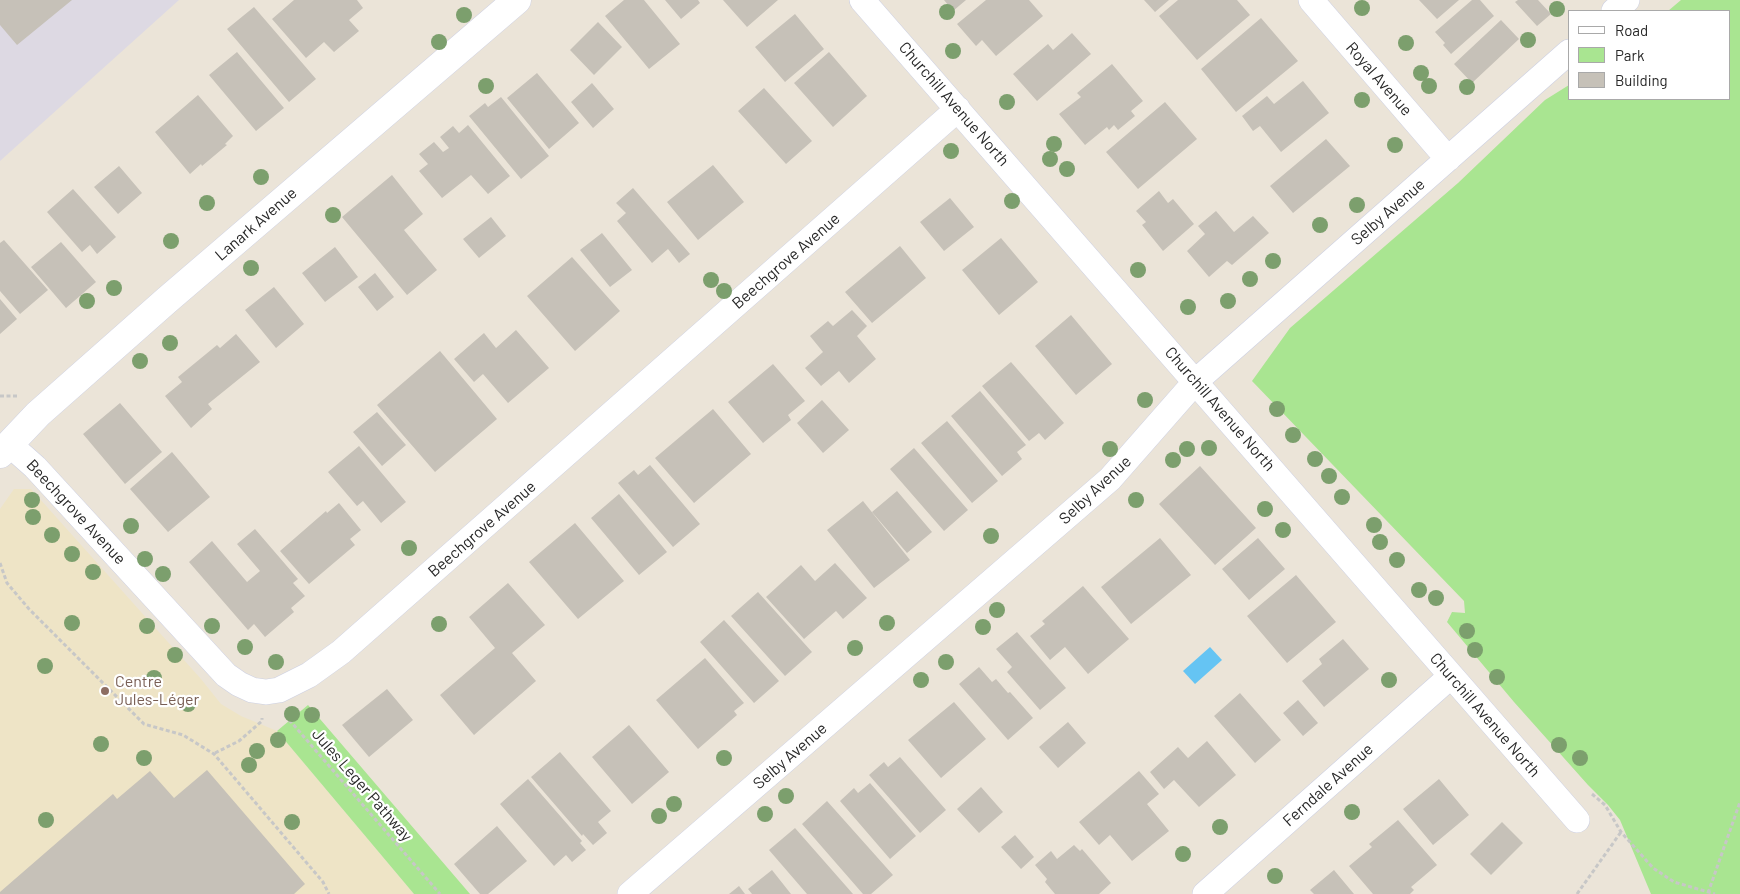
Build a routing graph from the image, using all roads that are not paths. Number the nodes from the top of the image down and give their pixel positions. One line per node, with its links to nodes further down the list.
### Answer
1 (517, 0): 10 (street, Lanark Avenue)
2 (862, 0): 7 (street, Churchill Avenue North)
3 (1311, 0): 8 (street, Royal Avenue)
4 (1627, 0): 5 (street)
5 (1615, 10)
6 (1568, 53): 8 (street, Selby Avenue)
7 (958, 109): 9 (street, Churchill Avenue North); 10 (street, Beechgrove Avenue)
8 (1448, 159): 9 (street, Selby Avenue)
9 (1196, 381): 11 (street, Churchill Avenue North); 13 (street, Selby Avenue)
10 (5, 449)
11 (1451, 676): 12 (street, Churchill Avenue North); 14 (street, Ferndale Avenue)
12 (1570, 812)
13 (630, 894)
14 (1205, 894)

